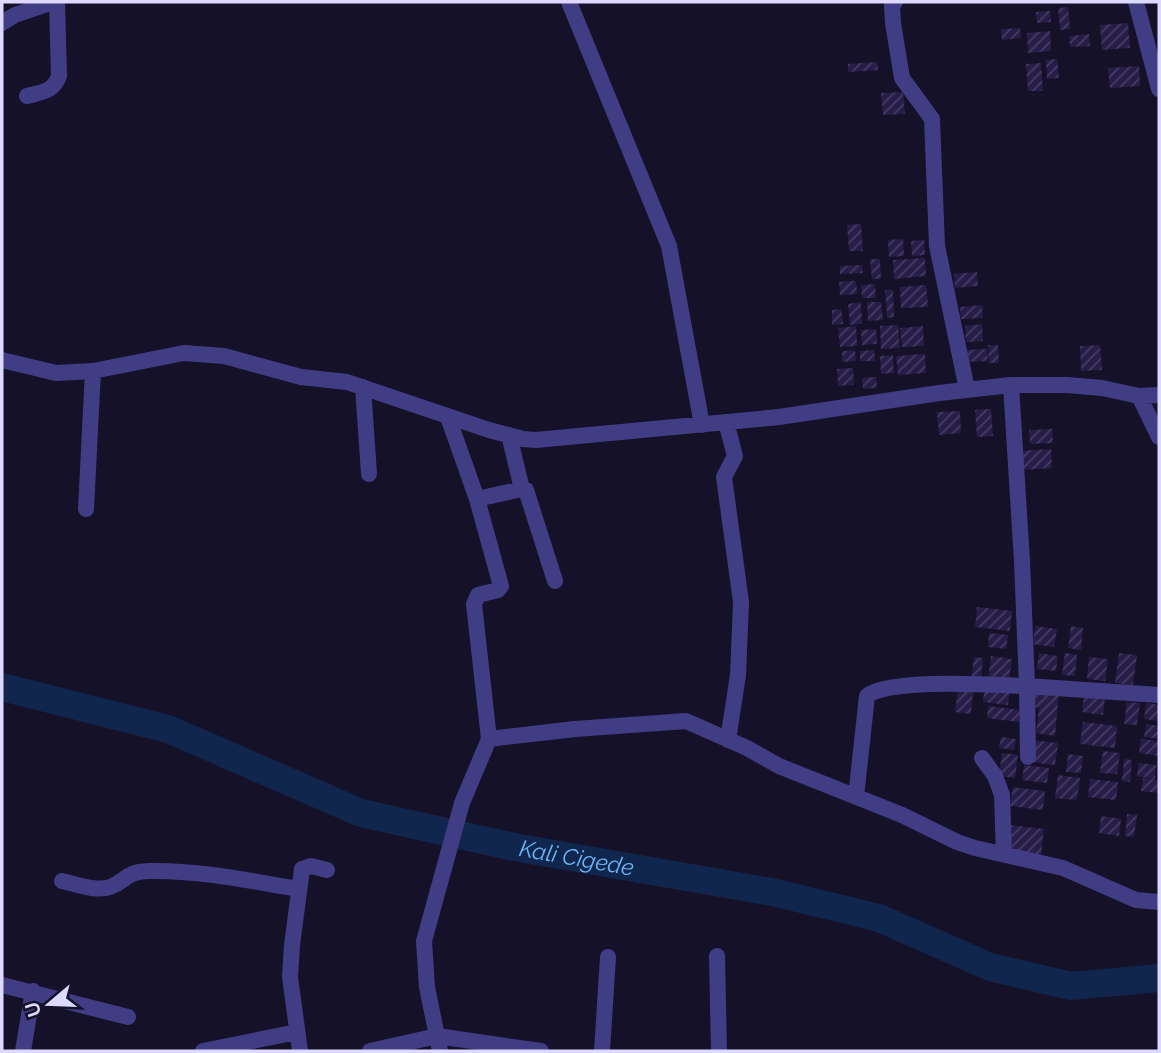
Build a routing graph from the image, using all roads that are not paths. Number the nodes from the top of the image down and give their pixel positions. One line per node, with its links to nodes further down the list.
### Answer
1 (55, 2): 5 (street); 7 (street)
2 (569, 2): 17 (street)
3 (1136, 2): 6 (street)
4 (890, 3): 12 (street)
5 (2, 23)
6 (1159, 89)
7 (27, 96)
8 (2, 360): 9 (street)
9 (93, 371): 11 (street); 23 (street)
10 (1011, 385): 12 (street); 14 (street); 25 (street)
11 (363, 387): 15 (street); 20 (street)
12 (967, 389): 16 (street)
13 (1159, 395): 14 (street)
14 (1139, 396): 19 (street)
15 (448, 417): 18 (street); 22 (street)
16 (726, 422): 17 (street); 28 (street)
17 (702, 425): 18 (street)
18 (509, 435): 21 (street)
19 (1159, 437)
20 (369, 474)
21 (523, 489): 22 (street); 24 (street)
22 (477, 499): 27 (street)
23 (86, 509)
24 (555, 581)
25 (1027, 686): 26 (street); 29 (street); 31 (street)
26 (1159, 695)
27 (489, 739): 28 (street); 43 (street)
28 (728, 740): 31 (street)
29 (1028, 757)
30 (982, 758): 32 (street)
31 (856, 797): 32 (street)
32 (1004, 854): 36 (street)
33 (327, 870): 35 (street)
34 (62, 881): 35 (street)
35 (299, 889): 42 (street)
36 (1159, 902)
37 (717, 956): 50 (street)
38 (608, 957): 49 (street)
39 (2, 985): 40 (street)
40 (33, 991): 41 (street); 44 (street)
41 (128, 1017)
42 (297, 1032): 45 (street); 46 (street)
43 (439, 1044): 47 (street); 48 (street)
44 (23, 1051)
45 (203, 1051)
46 (300, 1051)
47 (370, 1051)
48 (541, 1051)
49 (602, 1051)
50 (719, 1051)

